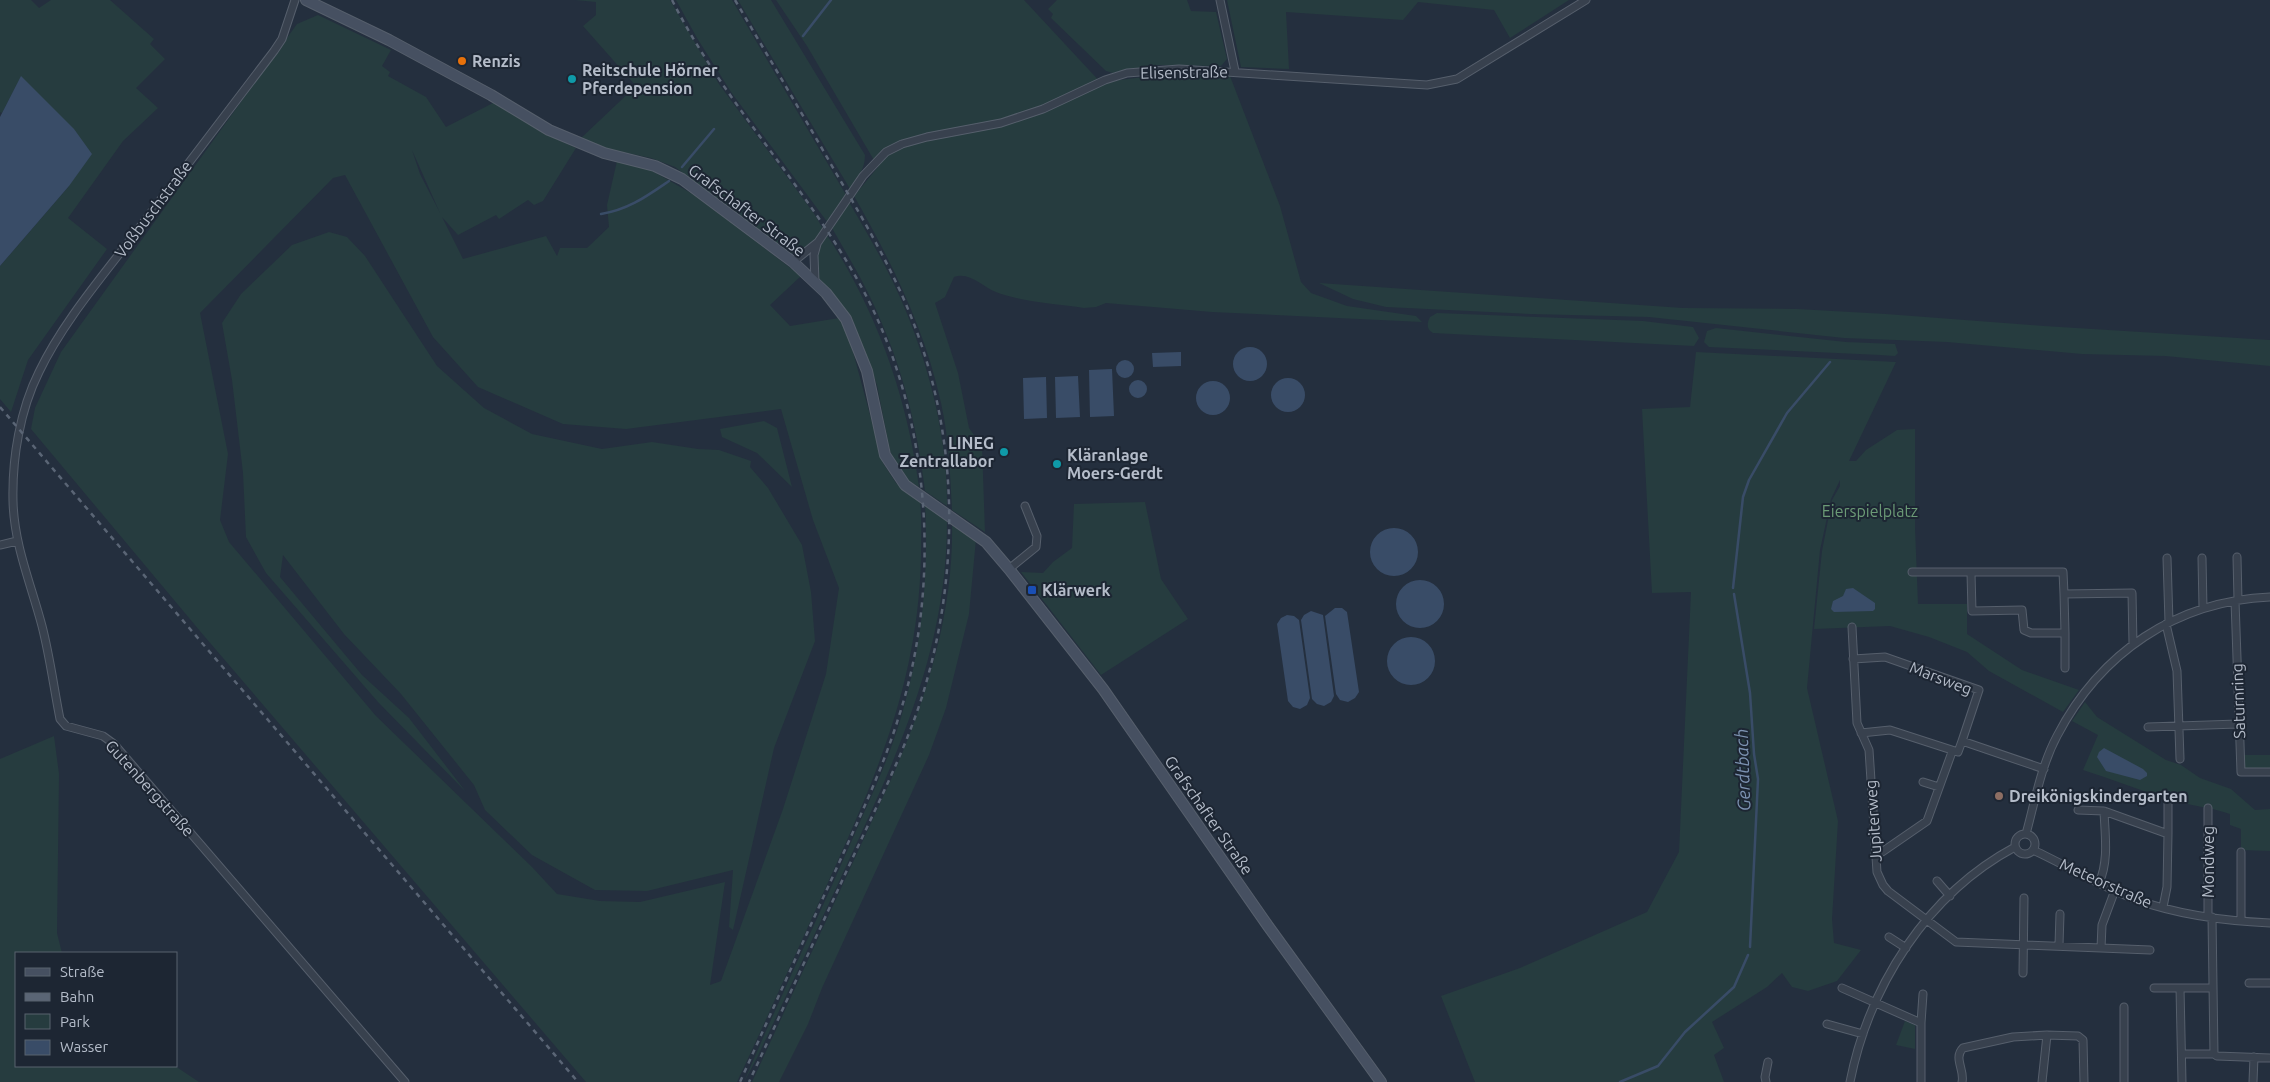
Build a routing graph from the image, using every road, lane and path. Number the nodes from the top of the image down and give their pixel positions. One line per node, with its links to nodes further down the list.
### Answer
1 (295, 0): 9 (street, Voßbuschstraße)
2 (306, 0): 7 (main road, Grafschafter Straße)
3 (1220, 0): 5 (street)
4 (1586, 0): 5 (street, Elisenstraße)
5 (1235, 71): 6 (street, Elisenstraße)
6 (818, 242): 7 (street, Elisenstraße); 8 (street, Elisenstraße)
7 (793, 262): 8 (main road, Grafschafter Straße)
8 (815, 283): 16 (main road, Grafschafter Straße)
9 (22, 425): 11 (street, Gutenbergstraße)
10 (1024, 506): 16 (street)
11 (17, 541): 12 (street); 86 (street, Gutenbergstraße)
12 (0, 545)
13 (2237, 557): 21 (street, Saturnring)
14 (2167, 558): 23 (street)
15 (2202, 558): 22 (street)
16 (1009, 569): 87 (main road, Grafschafter Straße)
17 (1912, 572): 18 (street)
18 (1971, 572): 19 (street); 25 (street)
19 (2064, 594): 25 (street); 26 (street)
20 (2270, 597): 21 (street)
21 (2236, 601): 22 (street); 29 (street, Saturnring)
22 (2203, 608): 23 (street)
23 (2168, 623): 26 (street); 30 (street)
24 (1852, 628): 27 (street, Jupiterweg)
25 (2065, 633): 28 (street)
26 (2133, 644): 36 (street)
27 (1853, 659): 32 (street, Jupiterweg); 33 (street, Marsweg)
28 (2065, 668)
29 (2238, 724): 30 (street); 37 (street, Saturnring)
30 (2180, 726): 31 (street); 35 (street)
31 (2148, 727)
32 (1861, 733): 34 (street); 49 (street, Jupiterweg)
33 (1962, 741): 34 (street); 36 (street)
34 (1952, 752): 39 (street)
35 (2180, 758)
36 (2044, 769): 44 (street)
37 (2270, 772)
38 (1923, 782): 39 (street)
39 (1939, 788): 49 (street)
40 (2168, 800): 45 (street)
41 (2208, 808): 57 (street, Mondweg)
42 (2078, 810): 43 (street)
43 (2104, 811): 45 (street); 51 (street)
44 (2026, 834): 46 (street); 47 (street)
45 (2168, 834): 55 (street)
46 (2015, 847): 47 (street); 53 (street)
47 (2033, 850): 51 (street, Meteorstraße)
48 (2241, 852): 59 (street)
49 (1875, 854): 58 (street, Jupiterweg)
50 (1937, 881): 53 (street)
51 (2099, 883): 52 (street, Meteorstraße)
52 (2115, 890): 55 (street, Meteorstraße); 65 (street)
53 (1950, 896): 58 (street)
54 (2024, 898): 62 (street)
55 (2163, 907): 57 (street, Meteorstraße)
56 (2060, 914): 63 (street)
57 (2210, 917): 59 (street, Meteorstraße); 73 (street, Mondweg)
58 (1926, 920): 62 (street, Jupiterweg); 64 (street)
59 (2241, 921): 60 (street, Meteorstraße)
60 (2270, 923)
61 (1889, 937): 64 (street)
62 (2024, 944): 63 (street, Jupiterweg); 67 (street)
63 (2059, 945): 65 (street, Jupiterweg)
64 (1906, 948): 75 (street)
65 (2101, 948): 66 (street, Jupiterweg)
66 (2150, 950)
67 (2023, 973)
68 (2249, 983): 69 (street)
69 (2270, 983)
70 (1842, 988): 75 (street)
71 (2154, 988): 72 (street)
72 (2180, 988): 73 (street); 81 (street)
73 (2212, 988): 82 (street, Mondweg)
74 (1922, 994): 77 (street)
75 (1875, 1003): 77 (street); 79 (street)
76 (2124, 1008): 94 (street)
77 (1921, 1023): 90 (street)
78 (1827, 1024): 79 (street)
79 (1863, 1034): 89 (street)
80 (2047, 1035): 91 (street); 92 (street); 93 (street)
81 (2182, 1054): 82 (street); 95 (street)
82 (2214, 1054): 83 (street)
83 (2254, 1057): 84 (street); 96 (street)
84 (2270, 1058)
85 (1768, 1062): 88 (street)
86 (405, 1082)
87 (1381, 1082)
88 (1766, 1082)
89 (1850, 1082)
90 (1922, 1082)
91 (1962, 1082)
92 (2042, 1082)
93 (2084, 1082)
94 (2124, 1082)
95 (2182, 1082)
96 (2253, 1082)

